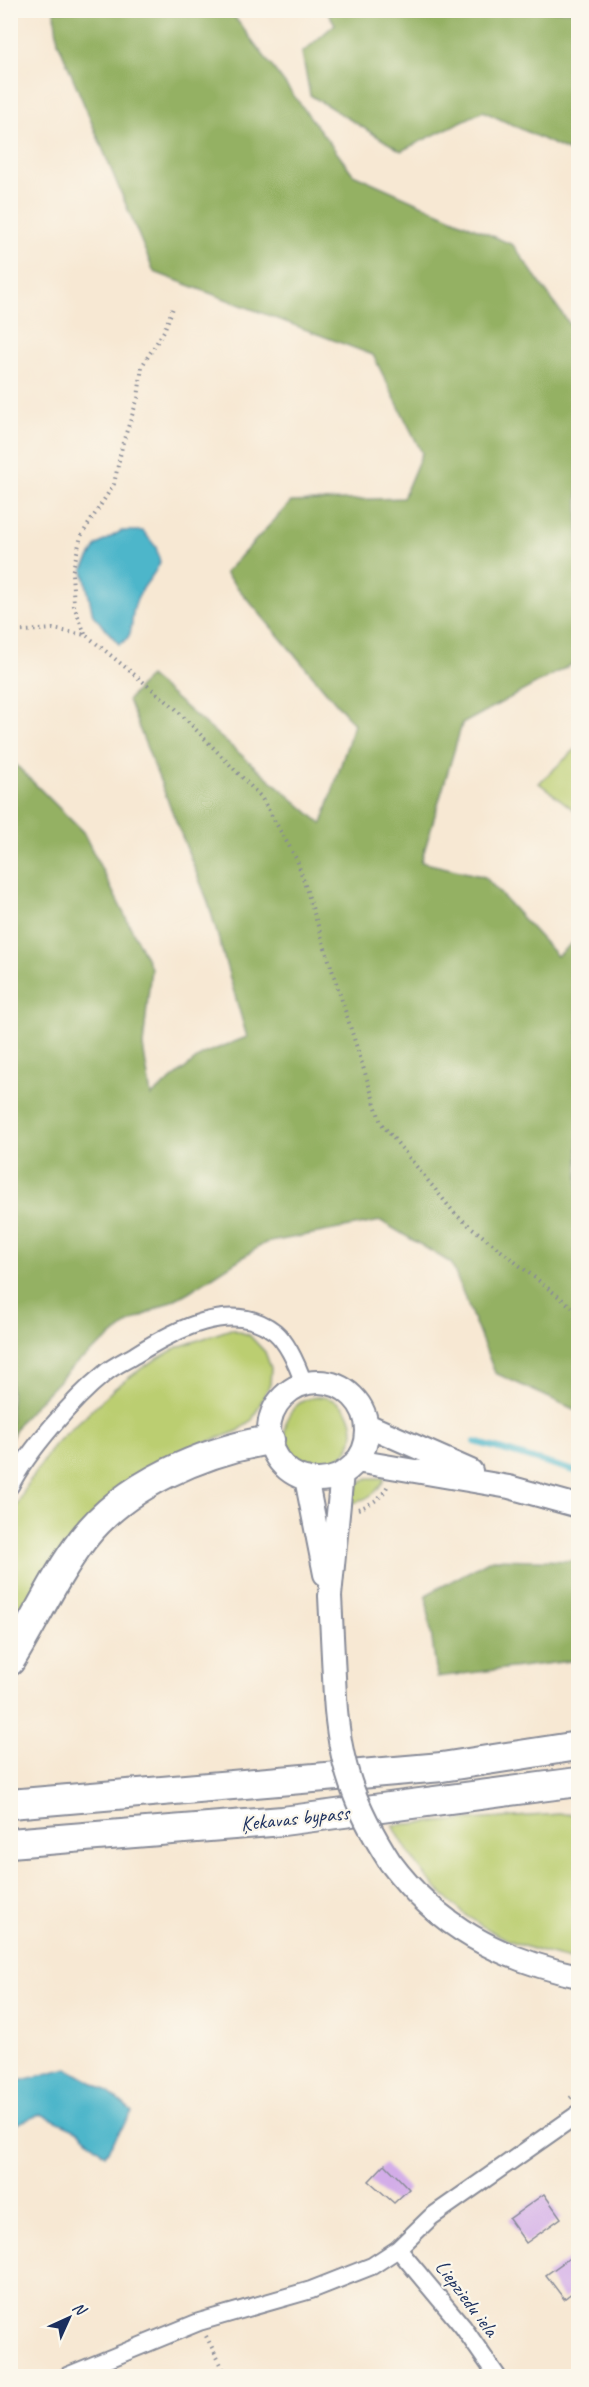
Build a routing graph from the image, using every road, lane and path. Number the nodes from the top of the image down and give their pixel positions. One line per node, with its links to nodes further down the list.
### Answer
1 (173, 308): 3 (path)
2 (10, 632): 3 (path)
3 (86, 635): 4 (path)
4 (579, 1311)
5 (304, 1384): 6 (main road); 7 (main road); 10 (street)
6 (367, 1425): 8 (main road); 11 (main road)
7 (270, 1440): 9 (main road); 14 (highway)
8 (349, 1467): 9 (main road); 11 (main road); 13 (main road)
9 (306, 1478): 13 (main road)
10 (10, 1486)
11 (508, 1486): 12 (main road)
12 (579, 1506)
13 (330, 1596): 21 (main road, bridge)
14 (10, 1661)
15 (579, 1746): 19 (highway, Ķekavas bypass)
16 (579, 1782): 17 (highway, Ķekavas bypass)
17 (541, 1789): 18 (highway); 20 (highway, Ķekavas bypass)
18 (579, 1800)
19 (10, 1804)
20 (10, 1843)
21 (579, 1976)
22 (579, 2114): 23 (street)
23 (398, 2248): 24 (street); 27 (street, Liepziedu iela)
24 (199, 2322): 25 (street); 26 (path)
25 (67, 2376)
26 (227, 2376)
27 (497, 2376)

